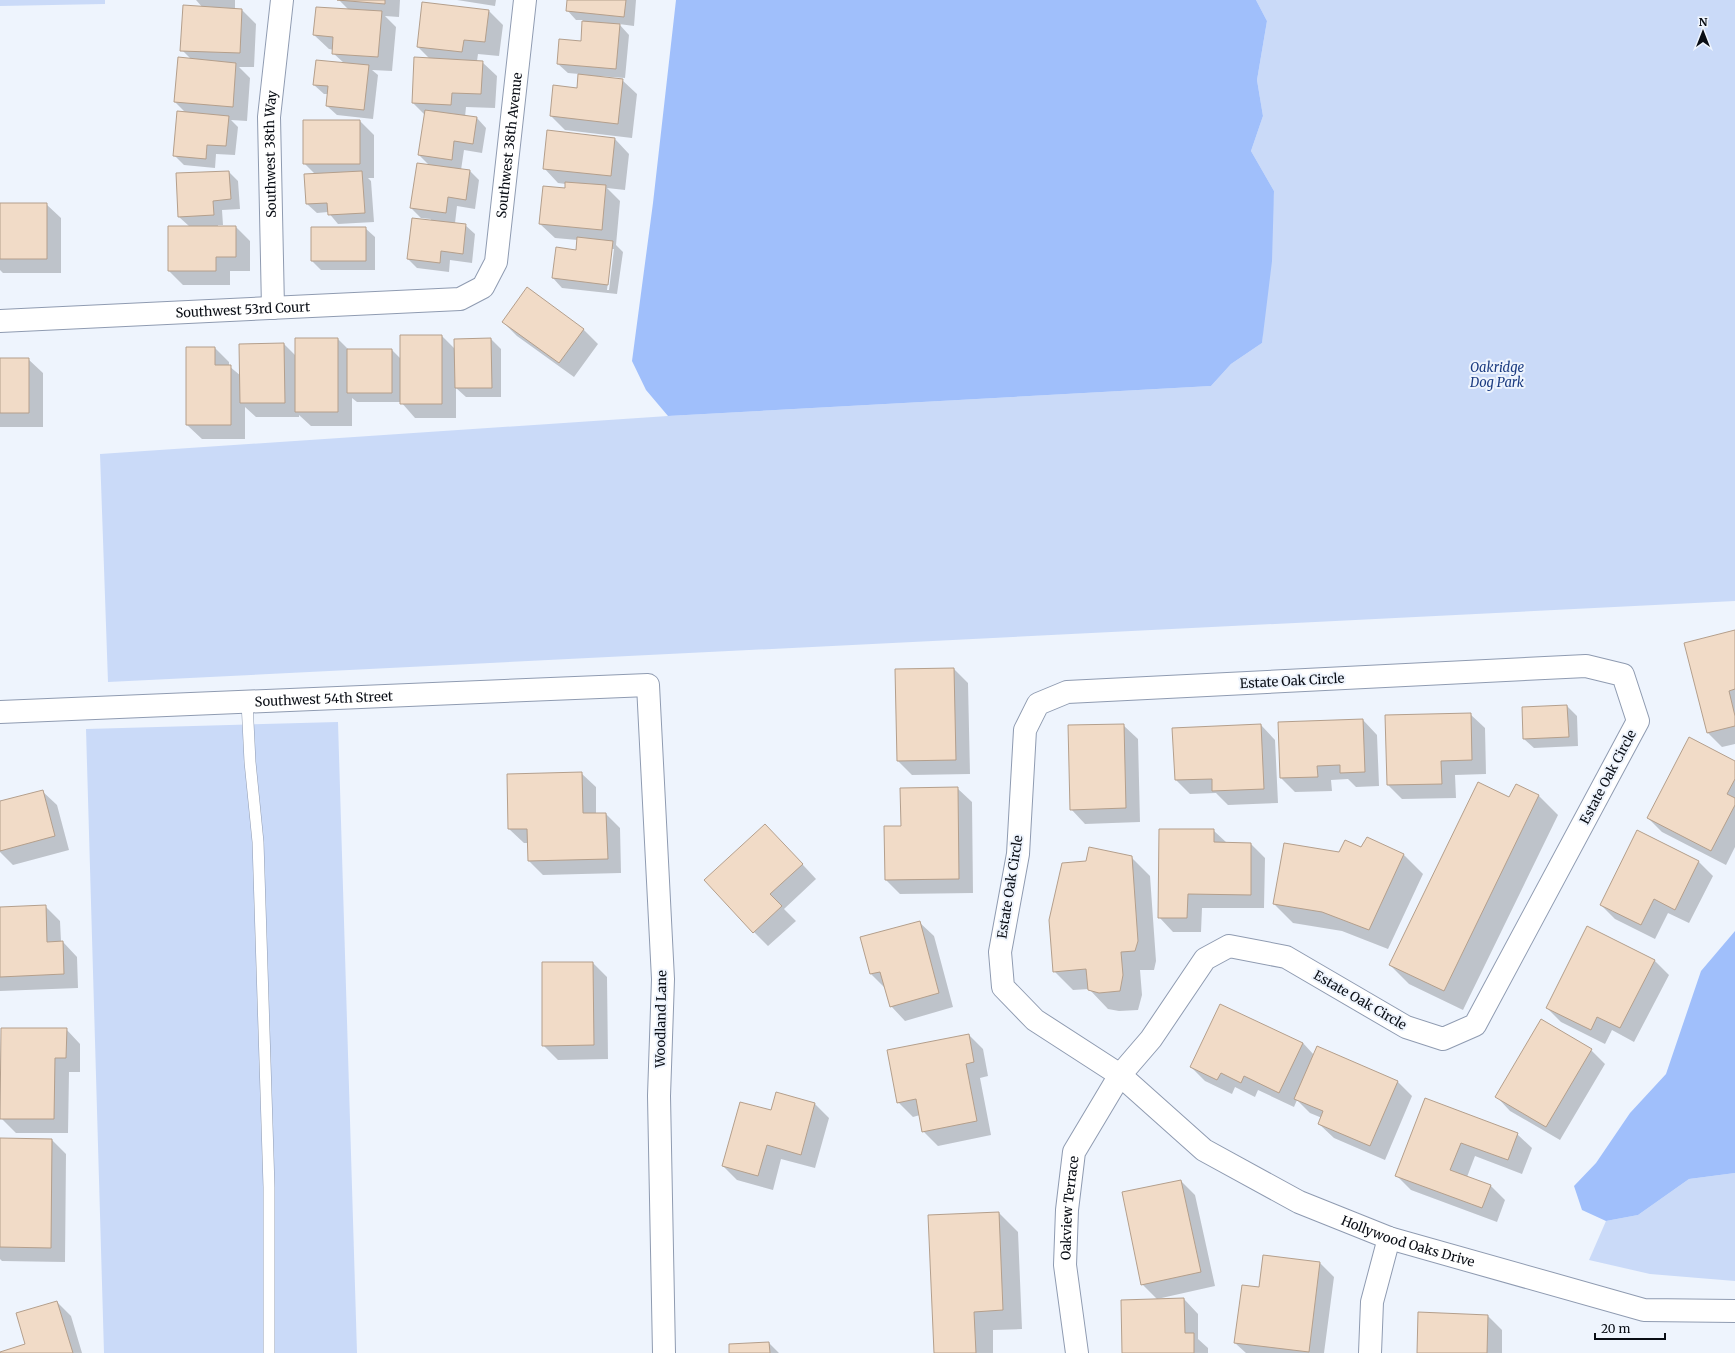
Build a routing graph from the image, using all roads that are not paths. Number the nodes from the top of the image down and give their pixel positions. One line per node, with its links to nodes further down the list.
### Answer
1 (282, 0): 4 (street, Southwest 38th Way)
2 (525, 0): 3 (street, Southwest 38th Avenue)
3 (483, 287): 4 (street, Southwest 53rd Court)
4 (273, 308): 5 (street, Southwest 53rd Court)
5 (0, 321)
6 (648, 685): 7 (street, Southwest 54th Street); 13 (street, Woodland Lane)
7 (247, 702): 8 (street, Southwest 54th Street); 12 (lane)
8 (0, 712)
9 (1120, 1075): 9 (street, Estate Oak Circle); 10 (street, Hollywood Oaks Drive); 14 (street, Oakview Terrace)
10 (1389, 1238): 11 (street, Hollywood Oaks Drive); 15 (street)
11 (1735, 1311)
12 (269, 1353)
13 (664, 1353)
14 (1077, 1353)
15 (1370, 1353)

